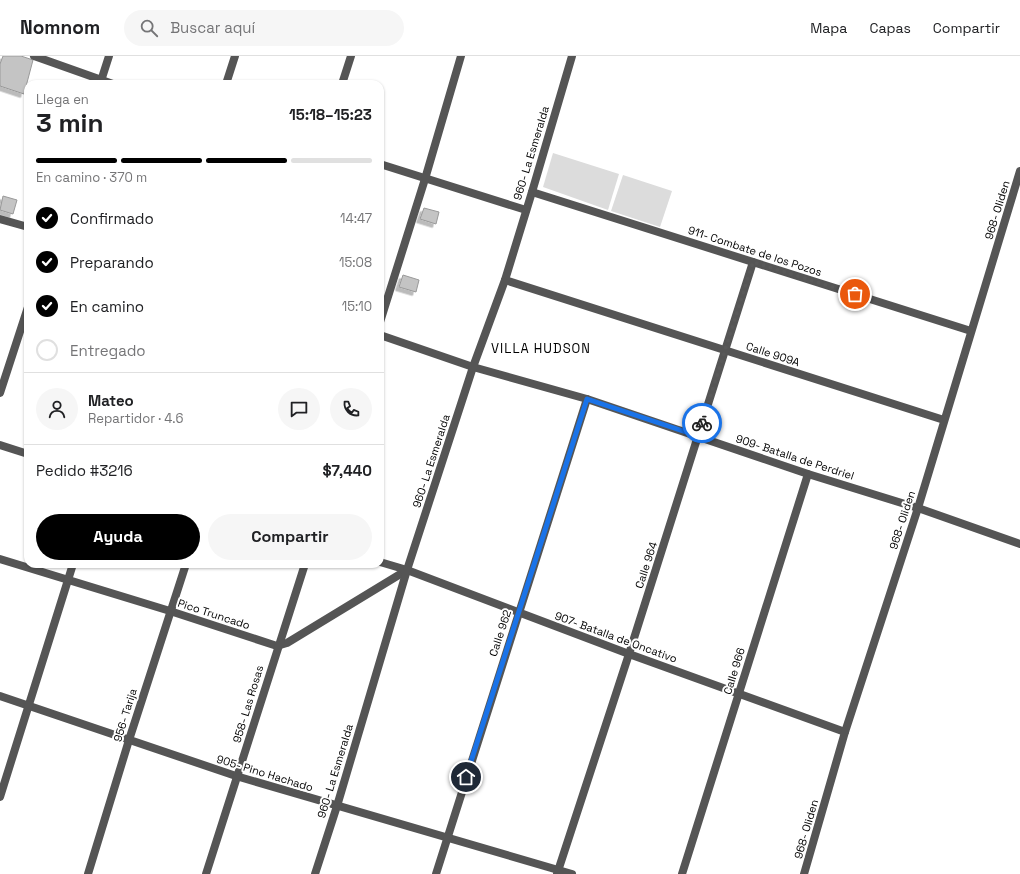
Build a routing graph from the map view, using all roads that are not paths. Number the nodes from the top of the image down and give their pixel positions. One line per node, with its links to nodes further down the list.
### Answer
1 (34, 56): 7 (street)
2 (109, 56): 8 (street)
3 (235, 56): 9 (street)
4 (351, 56): 10 (street)
5 (461, 56): 13 (street)
6 (572, 56): 14 (street, 960- La Esmeralda)
7 (95, 80)
8 (101, 80)
9 (227, 80)
10 (343, 80)
11 (384, 165): 13 (street)
12 (1020, 171): 22 (street, 968- Oliden)
13 (425, 179): 15 (street); 20 (street)
14 (532, 192): 15 (street, 960- La Esmeralda); 18 (street, 911- Combate de los Pozos)
15 (526, 210): 19 (street, 960- La Esmeralda)
16 (0, 219): 17 (street)
17 (24, 226)
18 (753, 262): 22 (street, 911- Combate de los Pozos); 24 (street, Calle 964)
19 (505, 280): 24 (street, Calle 909A); 25 (street, 960- La Esmeralda)
20 (384, 309)
21 (24, 320): 26 (street)
22 (971, 331): 28 (street, 968- Oliden)
23 (384, 336): 25 (street, 909- Batalla de Perdriel)
24 (725, 351): 28 (street, Calle 909A); 29 (street, Calle 964)
25 (473, 367): 27 (street, 909- Batalla de Perdriel); 42 (street, 960- La Esmeralda)
26 (0, 393)
27 (587, 399): 29 (street, 909- Batalla de Perdriel); 45 (street, Calle 962)
28 (944, 420): 33 (street, 968- Oliden)
29 (698, 436): 32 (street, 909- Batalla de Perdriel); 47 (street, Calle 964)
30 (0, 445): 31 (street)
31 (24, 453)
32 (808, 474): 33 (street, 909- Batalla de Perdriel); 48 (street, Calle 966)
33 (918, 508): 34 (street, 909- Batalla de Perdriel); 51 (street, 968- Oliden)
34 (1020, 544)
35 (0, 559): 37 (street, Pico Truncado)
36 (384, 563): 42 (street, 907- Batalla de Oncativo)
37 (24, 567)
38 (28, 568): 43 (street, Pico Truncado)
39 (73, 568): 43 (street)
40 (185, 568): 44 (street, 956- Tarija)
41 (303, 568): 46 (street, 958- Las Rosas)
42 (407, 570): 45 (street, 907- Batalla de Oncativo); 46 (street); 55 (street, 960- La Esmeralda)
43 (68, 581): 44 (street, Pico Truncado); 50 (street)
44 (170, 612): 46 (street, Pico Truncado); 52 (street, 956- Tarija)
45 (519, 612): 47 (street, 907- Batalla de Oncativo); 56 (street, Calle 962)
46 (277, 646): 53 (street, 958- Las Rosas)
47 (629, 654): 48 (street, 907- Batalla de Oncativo); 57 (street, Calle 964)
48 (739, 694): 51 (street, 907- Batalla de Oncativo); 63 (street, Calle 966)
49 (0, 696): 50 (street, 905- Pino Hachado)
50 (28, 705): 52 (street, 905- Pino Hachado); 54 (street)
51 (845, 732): 64 (street, 968- Oliden)
52 (129, 740): 53 (street, 905- Pino Hachado); 58 (street, 956- Tarija)
53 (236, 776): 55 (street, 905- Pino Hachado); 59 (street, 958- Las Rosas)
54 (0, 797)
55 (337, 806): 56 (street, 905- Pino Hachado); 60 (street, 960- La Esmeralda)
56 (447, 837): 57 (street, 905- Pino Hachado); 61 (street, Calle 962)
57 (558, 872): 62 (street, 905- Pino Hachado)
58 (88, 874)
59 (206, 874)
60 (314, 874)
61 (436, 874)
62 (572, 874)
63 (682, 874)
64 (804, 874)

